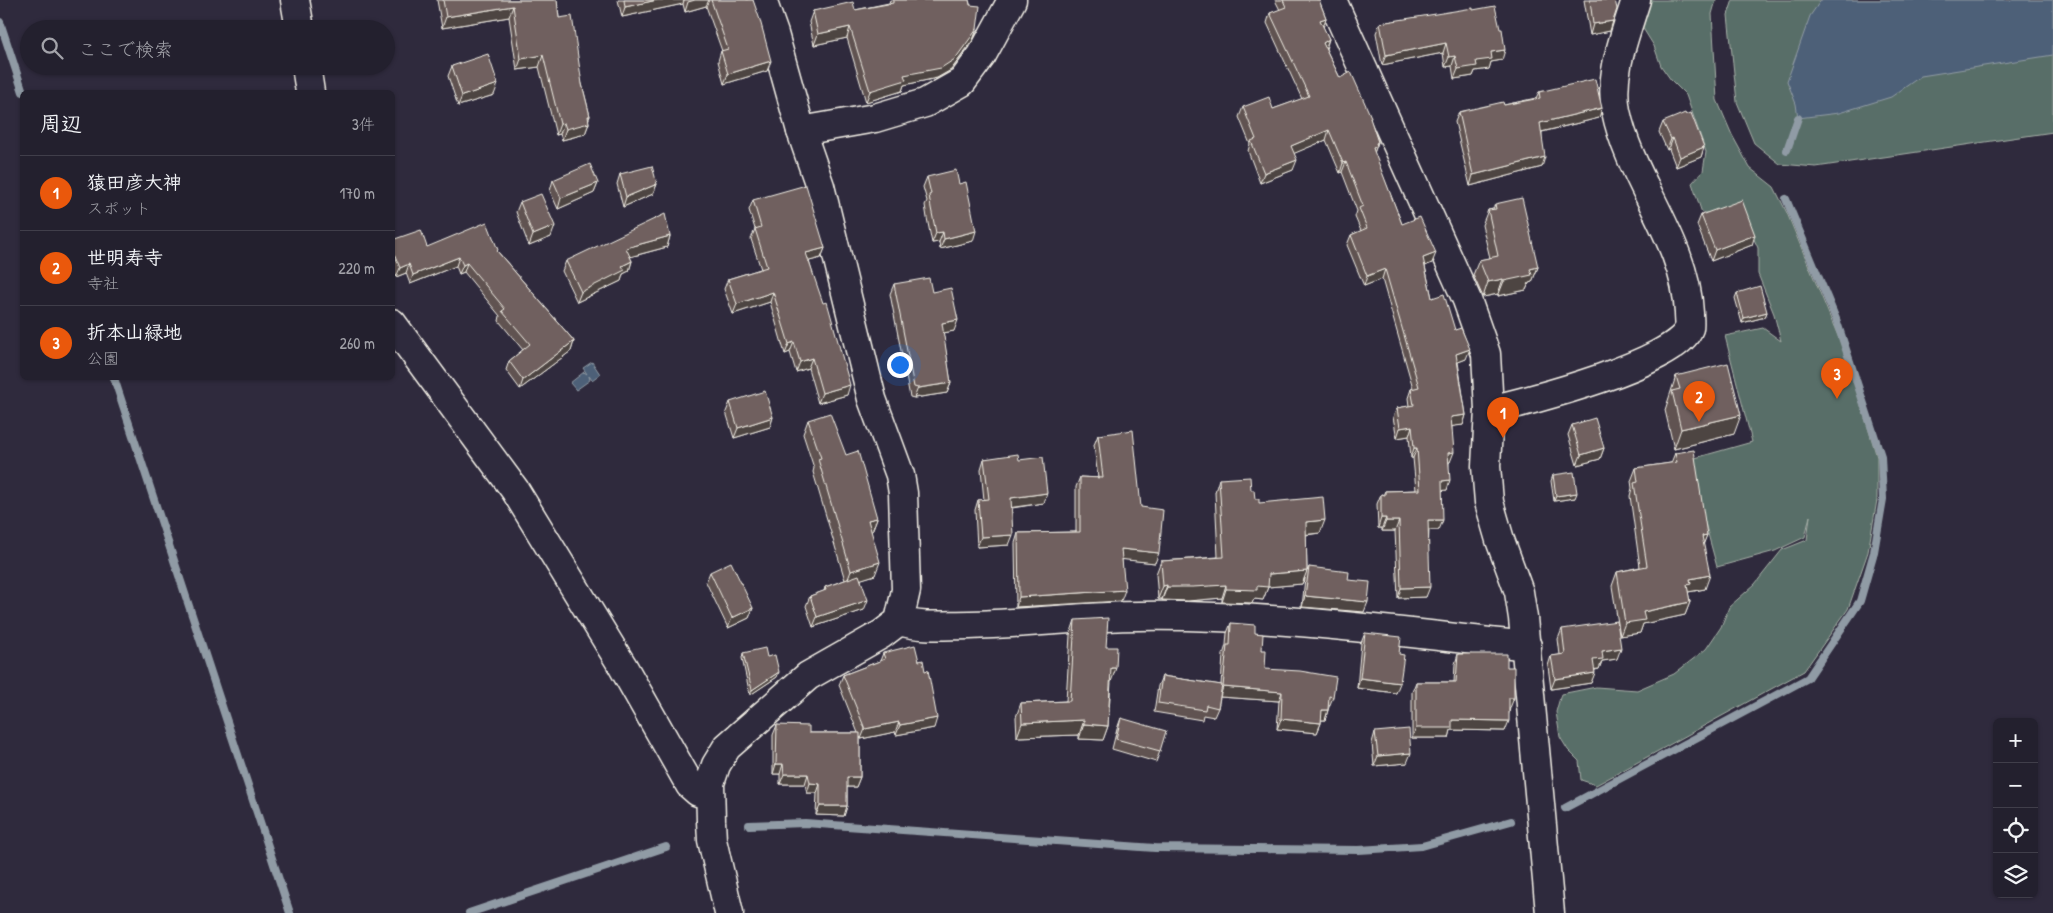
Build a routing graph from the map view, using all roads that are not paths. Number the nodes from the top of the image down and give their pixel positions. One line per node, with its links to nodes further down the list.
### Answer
1 (295, 0): 6 (street)
2 (762, 0): 9 (street)
3 (1012, 0): 9 (street)
4 (1332, 0): 11 (street)
5 (1636, 0): 11 (street)
6 (298, 20)
7 (307, 75): 8 (street)
8 (310, 90)
9 (801, 131): 12 (street)
10 (395, 327): 14 (street)
11 (1489, 410): 13 (street)
12 (899, 621): 13 (street); 14 (street)
13 (1527, 646): 16 (street)
14 (709, 796): 15 (street)
15 (729, 913)
16 (1550, 913)

